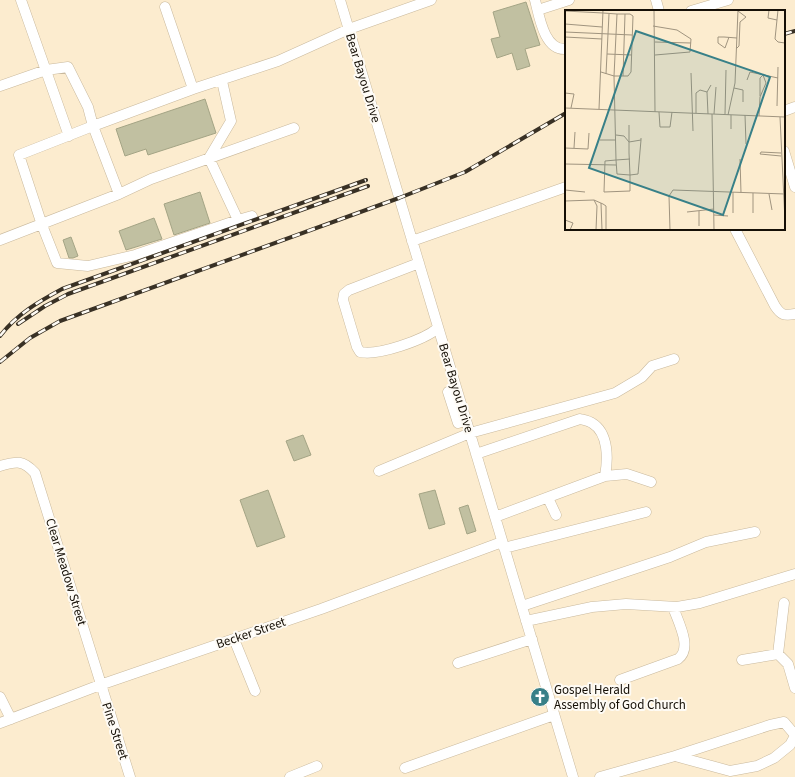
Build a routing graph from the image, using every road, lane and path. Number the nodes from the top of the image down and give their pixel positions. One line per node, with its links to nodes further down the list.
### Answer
1 (21, 0): 13 (street)
2 (340, 0): 11 (street, Bear Bayou Drive)
3 (431, 0): 11 (street)
4 (569, 0): 7 (street)
5 (656, 0): 9 (street)
6 (728, 0): 10 (street)
7 (536, 5): 12 (street)
8 (164, 7): 16 (street)
9 (660, 10)
10 (694, 10)
11 (349, 28): 14 (street); 32 (street, Bear Bayou Drive)
12 (565, 49)
13 (46, 70): 15 (street); 19 (street); 21 (street)
14 (222, 81): 16 (street); 23 (street)
15 (0, 86)
16 (193, 89): 19 (street)
17 (795, 107): 18 (street)
18 (785, 111)
19 (93, 126): 21 (street); 26 (street)
20 (294, 128): 23 (street)
21 (69, 136): 29 (street)
22 (785, 154): 25 (street)
23 (209, 158): 26 (street); 28 (street)
24 (565, 187): 32 (street)
25 (795, 187)
26 (119, 194): 29 (street)
27 (252, 216): 28 (street)
28 (238, 220): 29 (street)
29 (42, 225): 31 (street)
30 (736, 230): 34 (street)
31 (0, 240)
32 (412, 241): 33 (street, Bear Bayou Drive)
33 (419, 263): 35 (street, Bear Bayou Drive); 35 (street)
34 (795, 314)
35 (438, 328): 37 (street, Bear Bayou Drive)
36 (674, 359): 37 (street)
37 (470, 433): 38 (street, Bear Bayou Drive); 40 (street)
38 (476, 454): 41 (street); 46 (street, Bear Bayou Drive)
39 (0, 466): 60 (street, Clear Meadow Street)
40 (379, 471)
41 (605, 476): 42 (street); 43 (street)
42 (650, 482)
43 (548, 498): 45 (street); 46 (street)
44 (646, 512): 48 (street, Becker Street)
45 (556, 515)
46 (495, 517): 48 (street, Bear Bayou Drive)
47 (755, 532): 51 (street)
48 (503, 545): 51 (street, Bear Bayou Drive); 54 (street, Becker Street)
49 (795, 574): 52 (street)
50 (784, 603): 56 (street)
51 (522, 606): 53 (street, Bear Bayou Drive)
52 (673, 607): 53 (street); 59 (street)
53 (526, 621): 55 (street, Bear Bayou Drive)
54 (234, 639): 60 (street, Becker Street); 62 (street)
55 (532, 639): 58 (street); 64 (street, Bear Bayou Drive)
56 (778, 654): 57 (street); 61 (street)
57 (742, 660)
58 (458, 663)
59 (620, 680)
60 (100, 685): 65 (street, Becker Street); 71 (street, Pine Street)
61 (795, 688)
62 (255, 692)
63 (0, 697): 65 (street)
64 (554, 715): 70 (street); 73 (street, Bear Bayou Drive)
65 (11, 719): 66 (street, Becker Street)
66 (0, 723)
67 (795, 735): 68 (street); 68 (street)
68 (675, 756): 74 (street)
69 (317, 766): 72 (street)
70 (405, 768)
71 (130, 777)
72 (290, 777)
73 (573, 777)
74 (600, 777)

